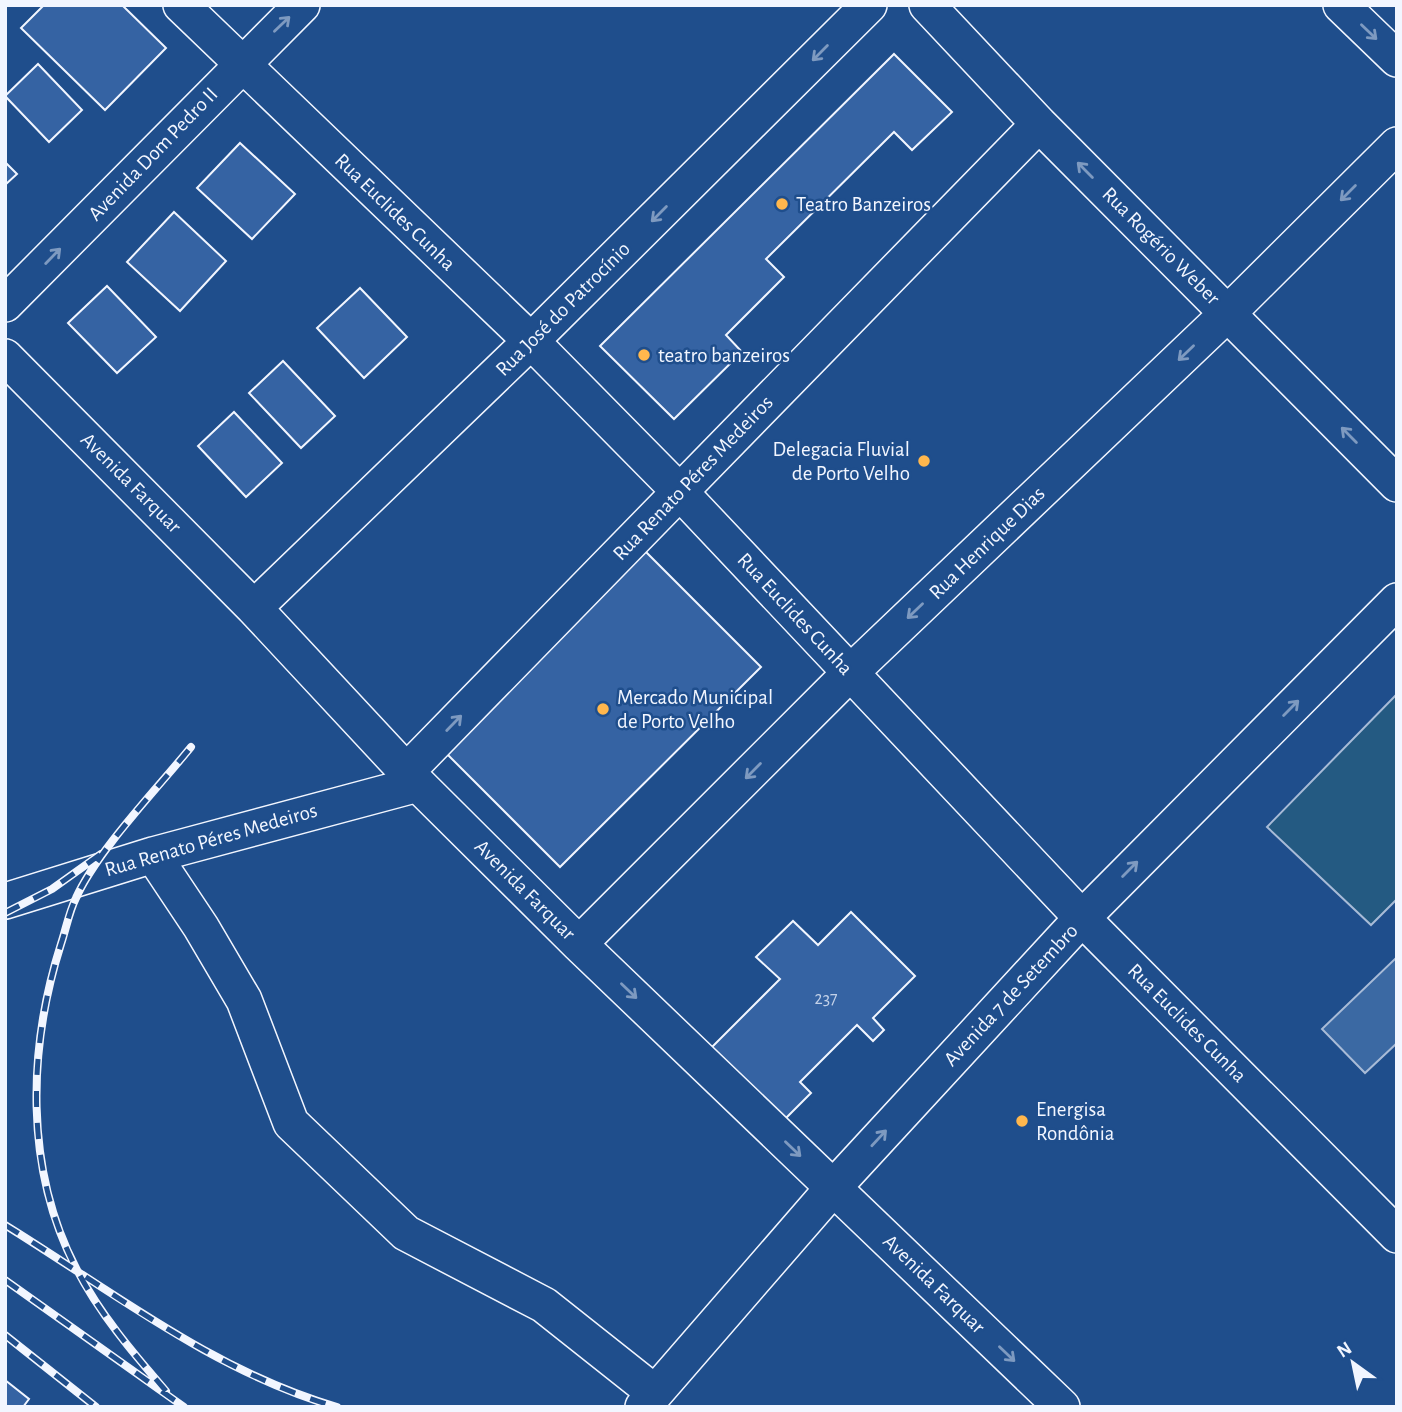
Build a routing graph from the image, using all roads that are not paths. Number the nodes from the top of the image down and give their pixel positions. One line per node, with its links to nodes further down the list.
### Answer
1 (181, 5): 7 (street, Rua Euclides Cunha)
2 (302, 5): 7 (street, Avenida Dom Pedro II, one-way to 2)
3 (869, 5): 12 (street, Rua José do Patrocínio, one-way to 12)
4 (927, 5): 8 (street, Rua Rogério Weber)
5 (1341, 5): 6 (street, one-way to 6)
6 (1397, 59)
7 (240, 65): 10 (street, Avenida Dom Pedro II, one-way to 7); 12 (street, Rua Euclides Cunha)
8 (1039, 124): 11 (street, Rua Rogério Weber, one-way to 8); 15 (street, Rua Renato Péres Medeiros)
9 (1397, 145): 11 (street, Rua Henrique Dias, one-way to 11)
10 (5, 304)
11 (1228, 313): 14 (street, Rua Rogério Weber, one-way to 11); 18 (street, Rua Henrique Dias, one-way to 18)
12 (531, 341): 15 (street, Rua Euclides Cunha); 17 (street, Rua José do Patrocínio)
13 (5, 357): 17 (street, Avenida Farquar)
14 (1397, 484)
15 (680, 492): 18 (street, Rua Euclides Cunha); 19 (street, Rua Renato Péres Medeiros, one-way to 15)
16 (1397, 601): 22 (street, Avenida 7 de Setembro, one-way to 16)
17 (254, 608): 19 (street, Avenida Farquar)
18 (850, 673): 22 (street, Rua Euclides Cunha); 23 (street, Rua Henrique Dias, one-way to 23)
19 (412, 778): 20 (street, Rua Renato Péres Medeiros); 23 (street, Avenida Farquar)
20 (153, 855): 21 (street, Rua Renato Péres Medeiros); 26 (street)
21 (5, 901)
22 (1082, 918): 24 (street, Avenida 7 de Setembro, one-way to 22); 25 (street, Rua Euclides Cunha)
23 (579, 944): 24 (street, Avenida Farquar, one-way to 24)
24 (833, 1188): 26 (street, Avenida 7 de Setembro); 27 (street, Avenida Farquar, one-way to 27)
25 (1397, 1235)
26 (649, 1400)
27 (1062, 1407)

